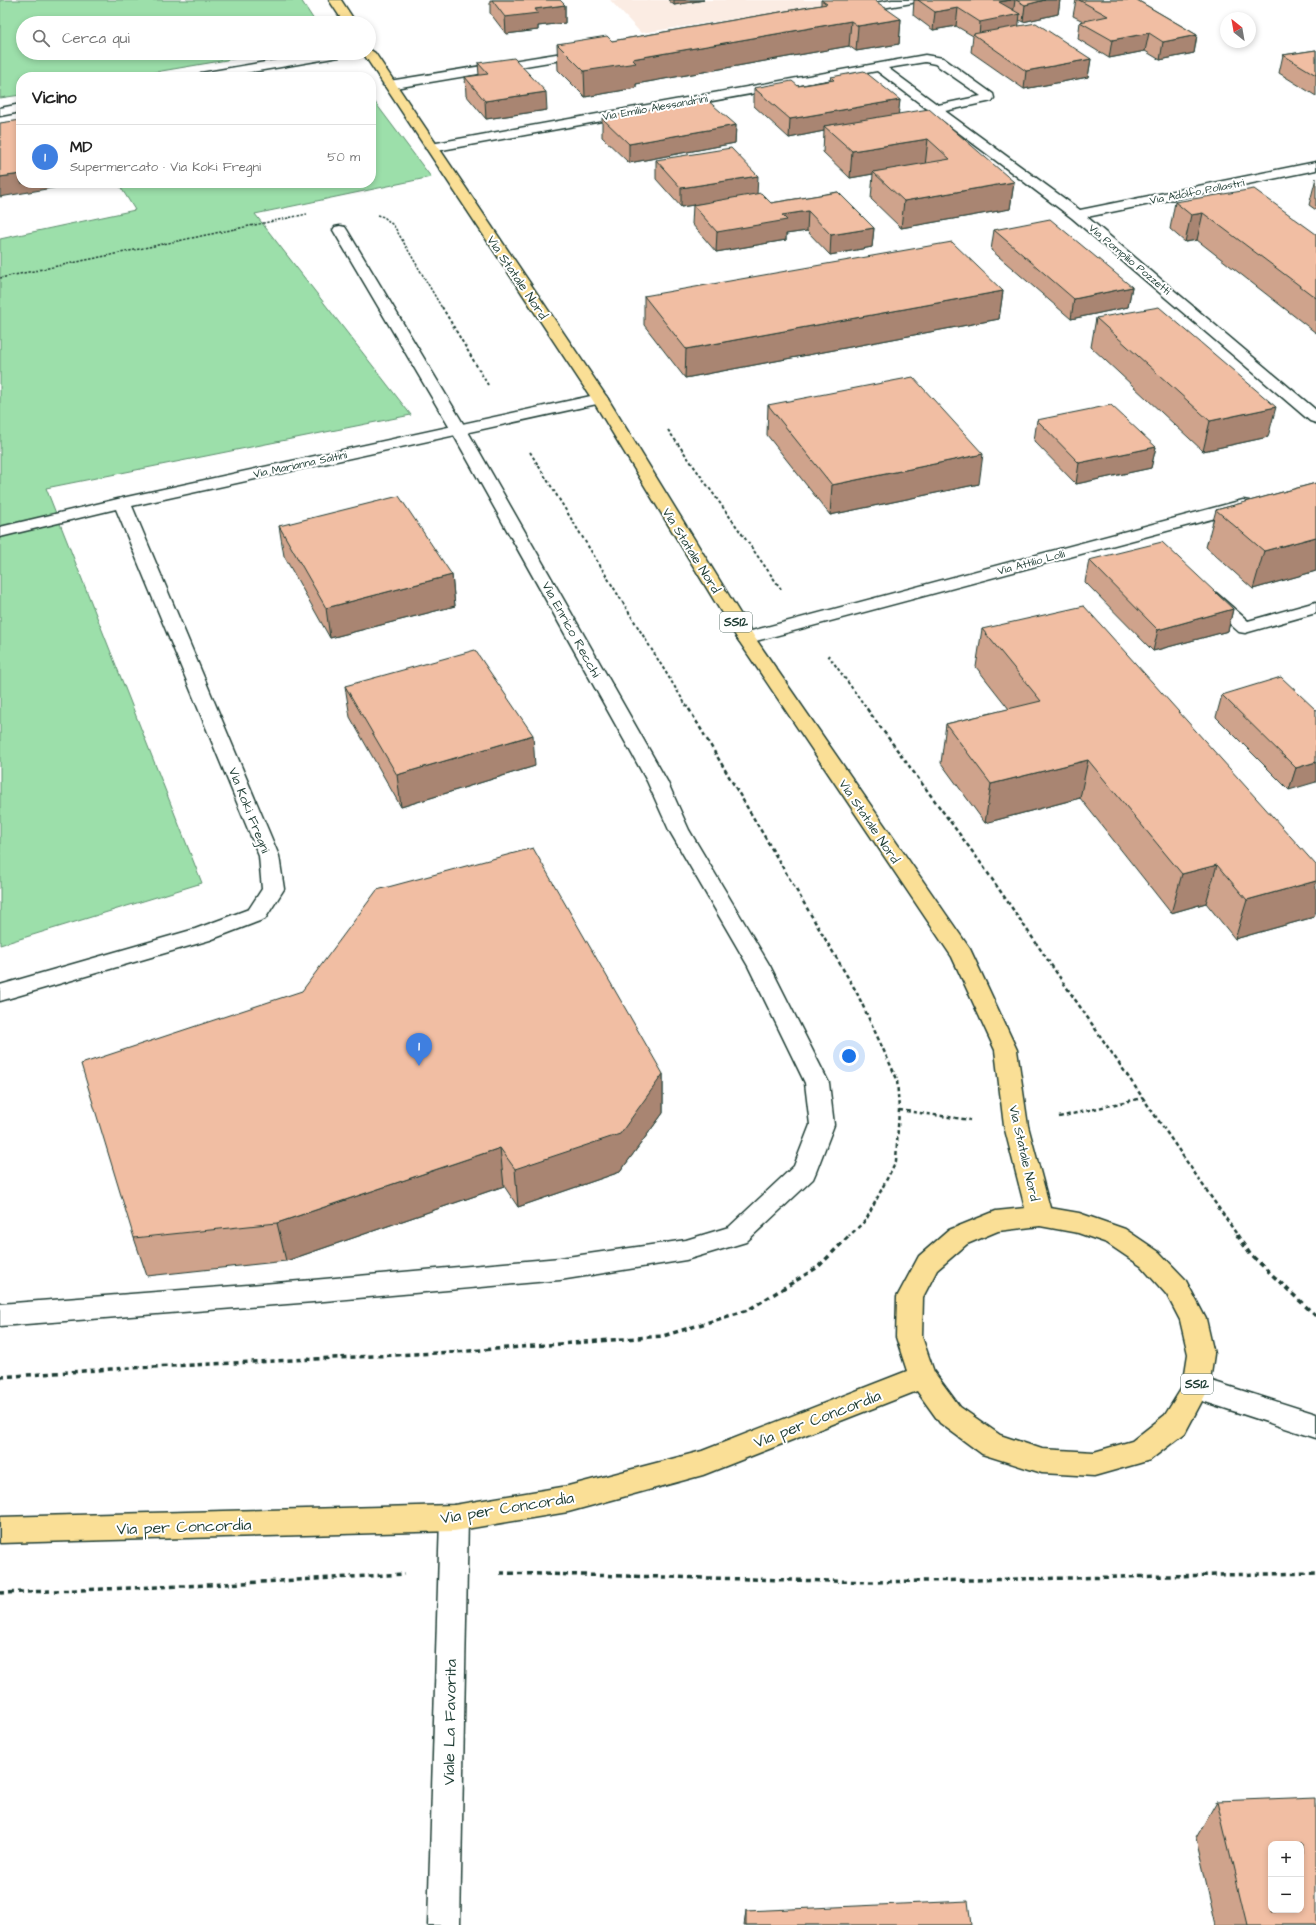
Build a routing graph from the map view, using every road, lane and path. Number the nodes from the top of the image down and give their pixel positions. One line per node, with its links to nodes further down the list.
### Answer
1 (334, 0): 4 (main road)
2 (912, 0): 3 (street)
3 (841, 12)
4 (345, 16)
5 (598, 51): 10 (street)
6 (299, 60): 9 (street)
7 (373, 60): 10 (main road, Via Statale Nord / SS12)
8 (879, 66): 12 (street); 12 (street, Via Emilio Alessandrini); 14 (street, Via Emilio Alessandrini)
9 (230, 72)
10 (389, 85): 14 (main road, Via Statale Nord / SS12)
11 (16, 109): 13 (street)
12 (936, 109): 17 (street, Via Pompilio Pozzetti)
13 (0, 112)
14 (431, 148): 21 (main road, Via Statale Nord / SS12)
15 (1316, 166): 17 (street, Via Adolfo Pollastri)
16 (310, 214): 20 (path)
17 (1077, 214): 22 (street, Via Pompilio Pozzetti)
18 (376, 215): 23 (path)
19 (340, 230): 25 (street, Via Enrico Recchi)
20 (0, 278)
21 (600, 399): 23 (street, Via Marianna Saltini); 34 (main road, Via Statale Nord / SS12)
22 (1316, 418)
23 (509, 419): 25 (street, Via Marianna Saltini); 39 (path)
24 (667, 429): 33 (path)
25 (460, 430): 27 (street, Via Marianna Saltini); 37 (street, Via Enrico Recchi)
26 (1256, 501): 29 (street, Via Attilio Lolli)
27 (122, 503): 28 (street, Via Marianna Saltini); 35 (street, Via Koki Fregni)
28 (0, 532)
29 (1137, 533): 30 (street); 33 (street, Via Attilio Lolli)
30 (1154, 548)
31 (1200, 588): 32 (street)
32 (1316, 607)
33 (804, 623): 34 (street, Via Attilio Lolli); 38 (path)
34 (746, 638): 36 (main road, Via Statale Nord / SS12)
35 (0, 993)
36 (1040, 1216): 40 (main road, SS12); 41 (main road, SS12)
37 (0, 1315)
38 (1316, 1316)
39 (0, 1377)
40 (922, 1377): 41 (main road, SS12); 43 (main road, Via per Concordia)
41 (1196, 1388): 42 (street, SS12)
42 (1316, 1426)
43 (454, 1518): 44 (main road, Via per Concordia); 45 (street, Viale La Favorita)
44 (0, 1530)
45 (453, 1572): 46 (path); 47 (path); 48 (street, Viale La Favorita)
46 (1316, 1573)
47 (0, 1593)
48 (444, 1925)

